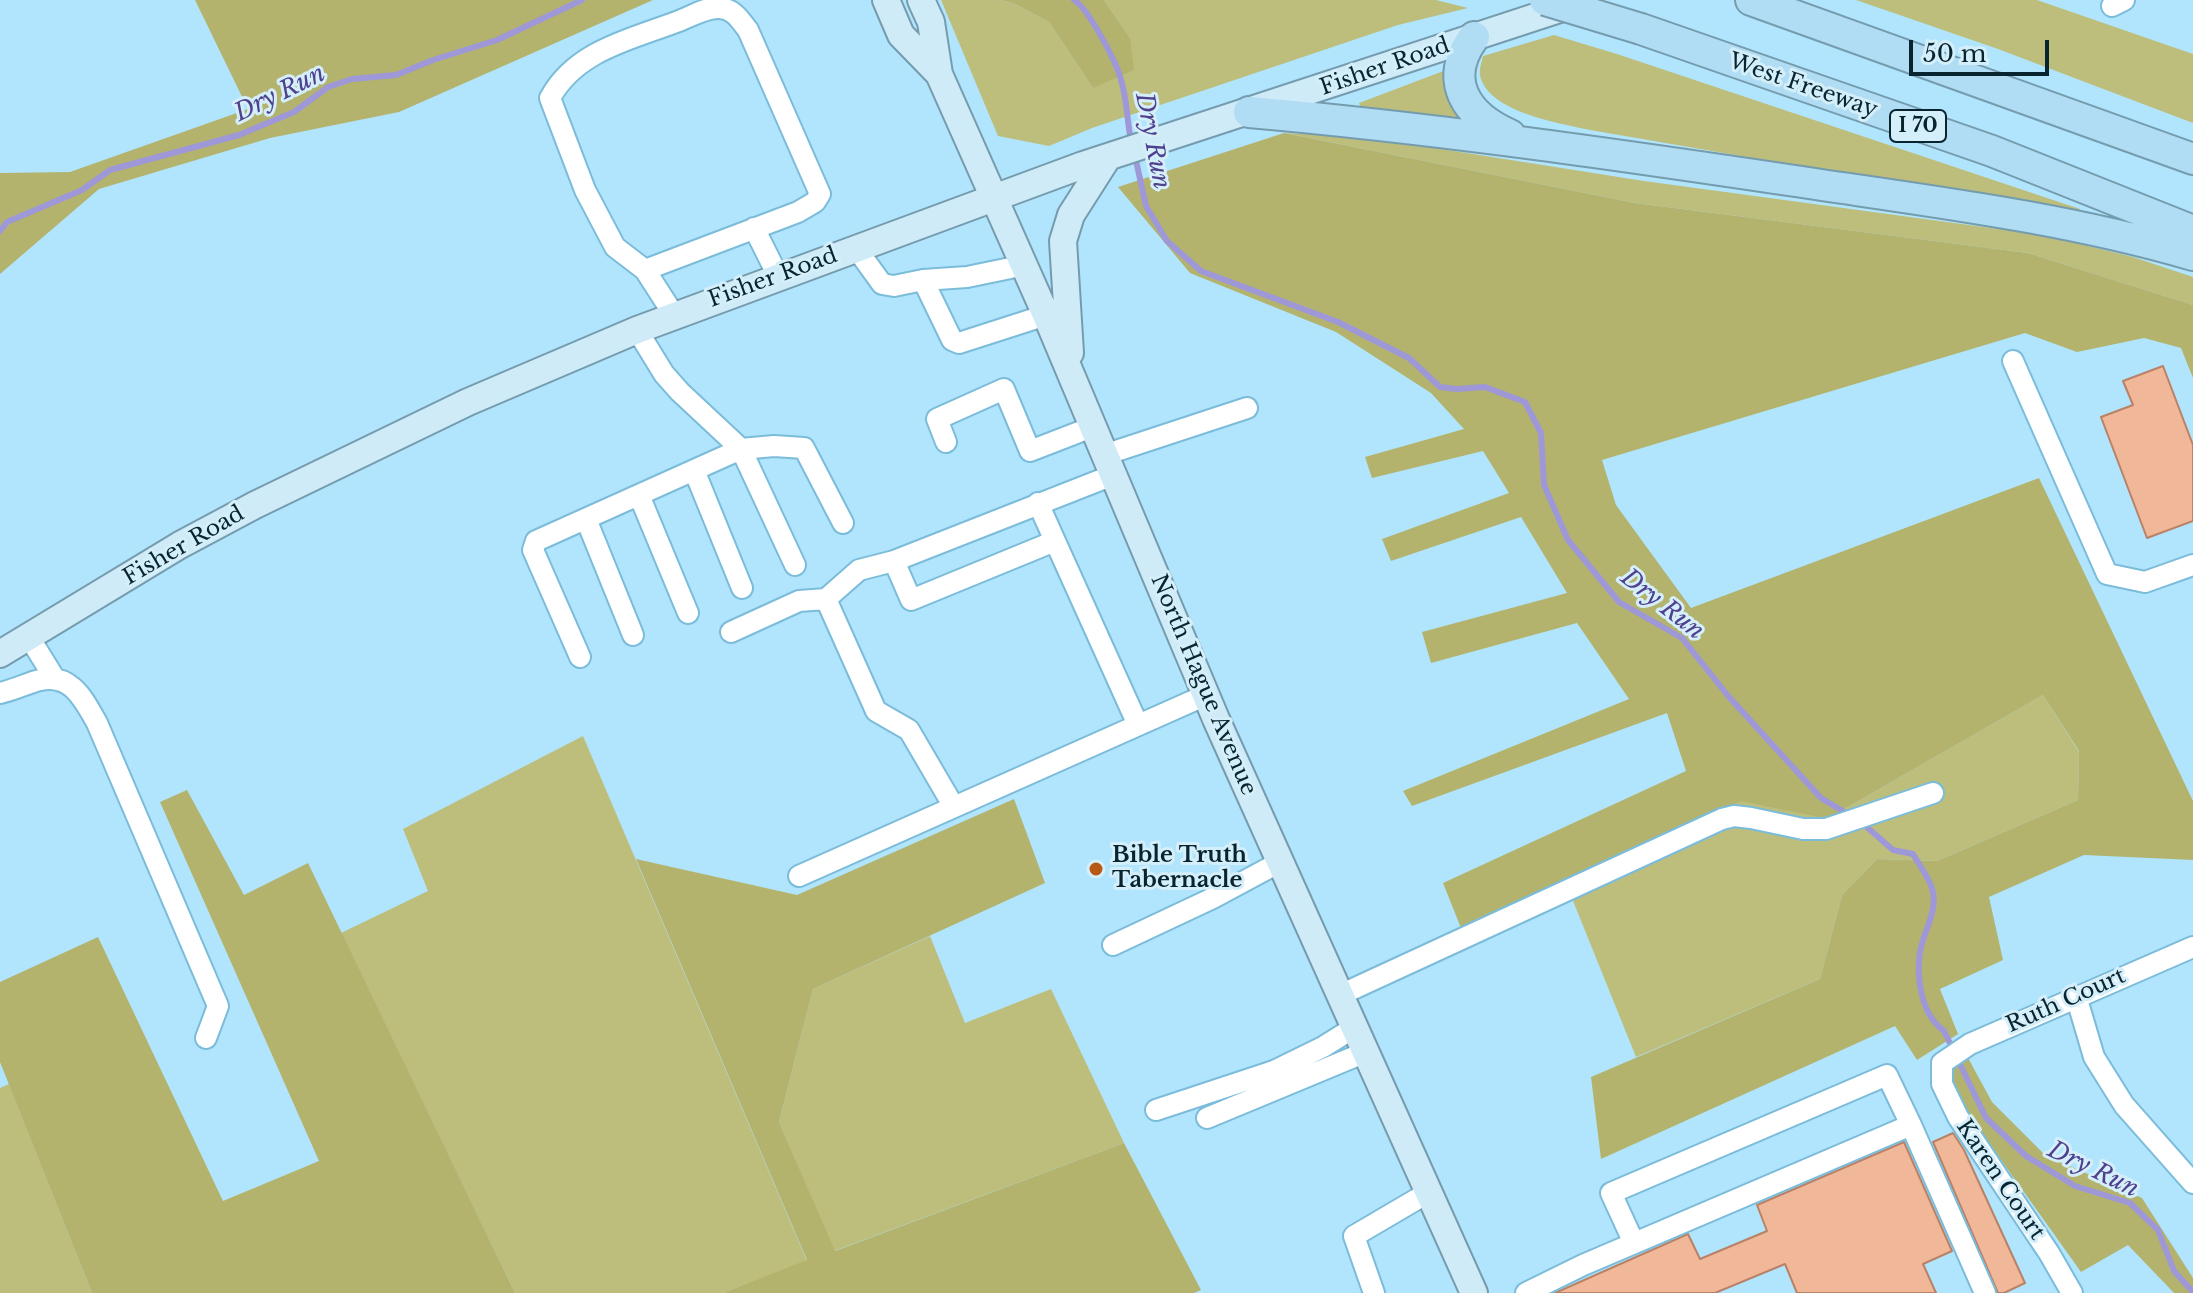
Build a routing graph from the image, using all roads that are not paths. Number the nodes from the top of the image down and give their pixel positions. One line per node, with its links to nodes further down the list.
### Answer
1 (886, 0): 7 (main road, North Hague Avenue)
2 (921, 0): 7 (main road, North Hague Avenue)
3 (1545, 0): 14 (highway, West Freeway / I 70, bridge)
4 (1587, 0): 6 (main road, Fisher Road)
5 (1751, 0): 11 (highway)
6 (1474, 37): 8 (main road, Fisher Road); 9 (highway)
7 (939, 74): 12 (main road, North Hague Avenue)
8 (1249, 112): 9 (highway); 10 (main road, Fisher Road)
9 (1526, 141): 16 (highway)
10 (1108, 157): 12 (main road, Fisher Road); 25 (main road)
11 (2193, 159)
12 (996, 197): 15 (main road, Fisher Road); 17 (main road, North Hague Avenue)
13 (754, 228): 18 (street); 18 (street); 19 (street)
14 (2193, 231)
15 (856, 248): 19 (main road, Fisher Road); 20 (street)
16 (2193, 255)
17 (1025, 265): 20 (street); 22 (main road, North Hague Avenue)
18 (645, 270): 21 (street)
19 (778, 276): 21 (main road, Fisher Road)
20 (923, 280): 22 (street)
21 (674, 315): 23 (main road, Fisher Road)
22 (1046, 315): 25 (main road, North Hague Avenue)
23 (637, 330): 29 (street); 45 (main road, Fisher Road)
24 (2013, 361): 39 (street)
25 (1072, 378): 27 (main road, North Hague Avenue)
26 (1247, 408): 30 (street)
27 (1092, 427): 28 (street); 30 (main road, North Hague Avenue)
28 (946, 442)
29 (741, 449): 31 (street); 35 (street); 38 (street)
30 (1108, 465): 33 (street); 50 (main road, North Hague Avenue)
31 (694, 470): 32 (street); 40 (street)
32 (639, 495): 34 (street); 42 (street)
33 (1038, 503): 36 (street); 37 (street)
34 (586, 519): 44 (street); 47 (street)
35 (843, 523)
36 (1055, 541): 37 (street); 51 (street)
37 (894, 561): 41 (street)
38 (795, 565)
39 (2193, 565)
40 (742, 588)
41 (826, 599): 43 (street); 53 (street)
42 (688, 613)
43 (731, 632)
44 (633, 635)
45 (29, 637): 46 (main road, Fisher Road); 48 (street)
46 (0, 654)
47 (580, 657)
48 (55, 679): 49 (street); 61 (street)
49 (0, 693)
50 (1206, 695): 51 (street); 54 (main road, North Hague Avenue)
51 (1138, 725): 53 (street)
52 (1933, 793): 58 (street)
53 (954, 807): 55 (street)
54 (1280, 862): 56 (street); 58 (main road, North Hague Avenue)
55 (799, 876)
56 (1113, 945)
57 (2193, 947): 59 (street, Ruth Court)
58 (1340, 995): 60 (main road, North Hague Avenue)
59 (2076, 996): 63 (street, Ruth Court); 67 (street)
60 (1355, 1027): 62 (main road, North Hague Avenue); 64 (street)
61 (206, 1038)
62 (1366, 1052): 65 (street); 68 (main road, North Hague Avenue)
63 (1942, 1063): 74 (street, Karen Court)
64 (1156, 1110)
65 (1207, 1118)
66 (1911, 1125): 69 (street); 69 (street); 73 (street)
67 (2193, 1183)
68 (1429, 1192): 70 (street); 71 (main road, North Hague Avenue)
69 (1634, 1243): 72 (street)
70 (1374, 1293)
71 (1474, 1293)
72 (1526, 1293)
73 (1985, 1293)
74 (2072, 1293)

